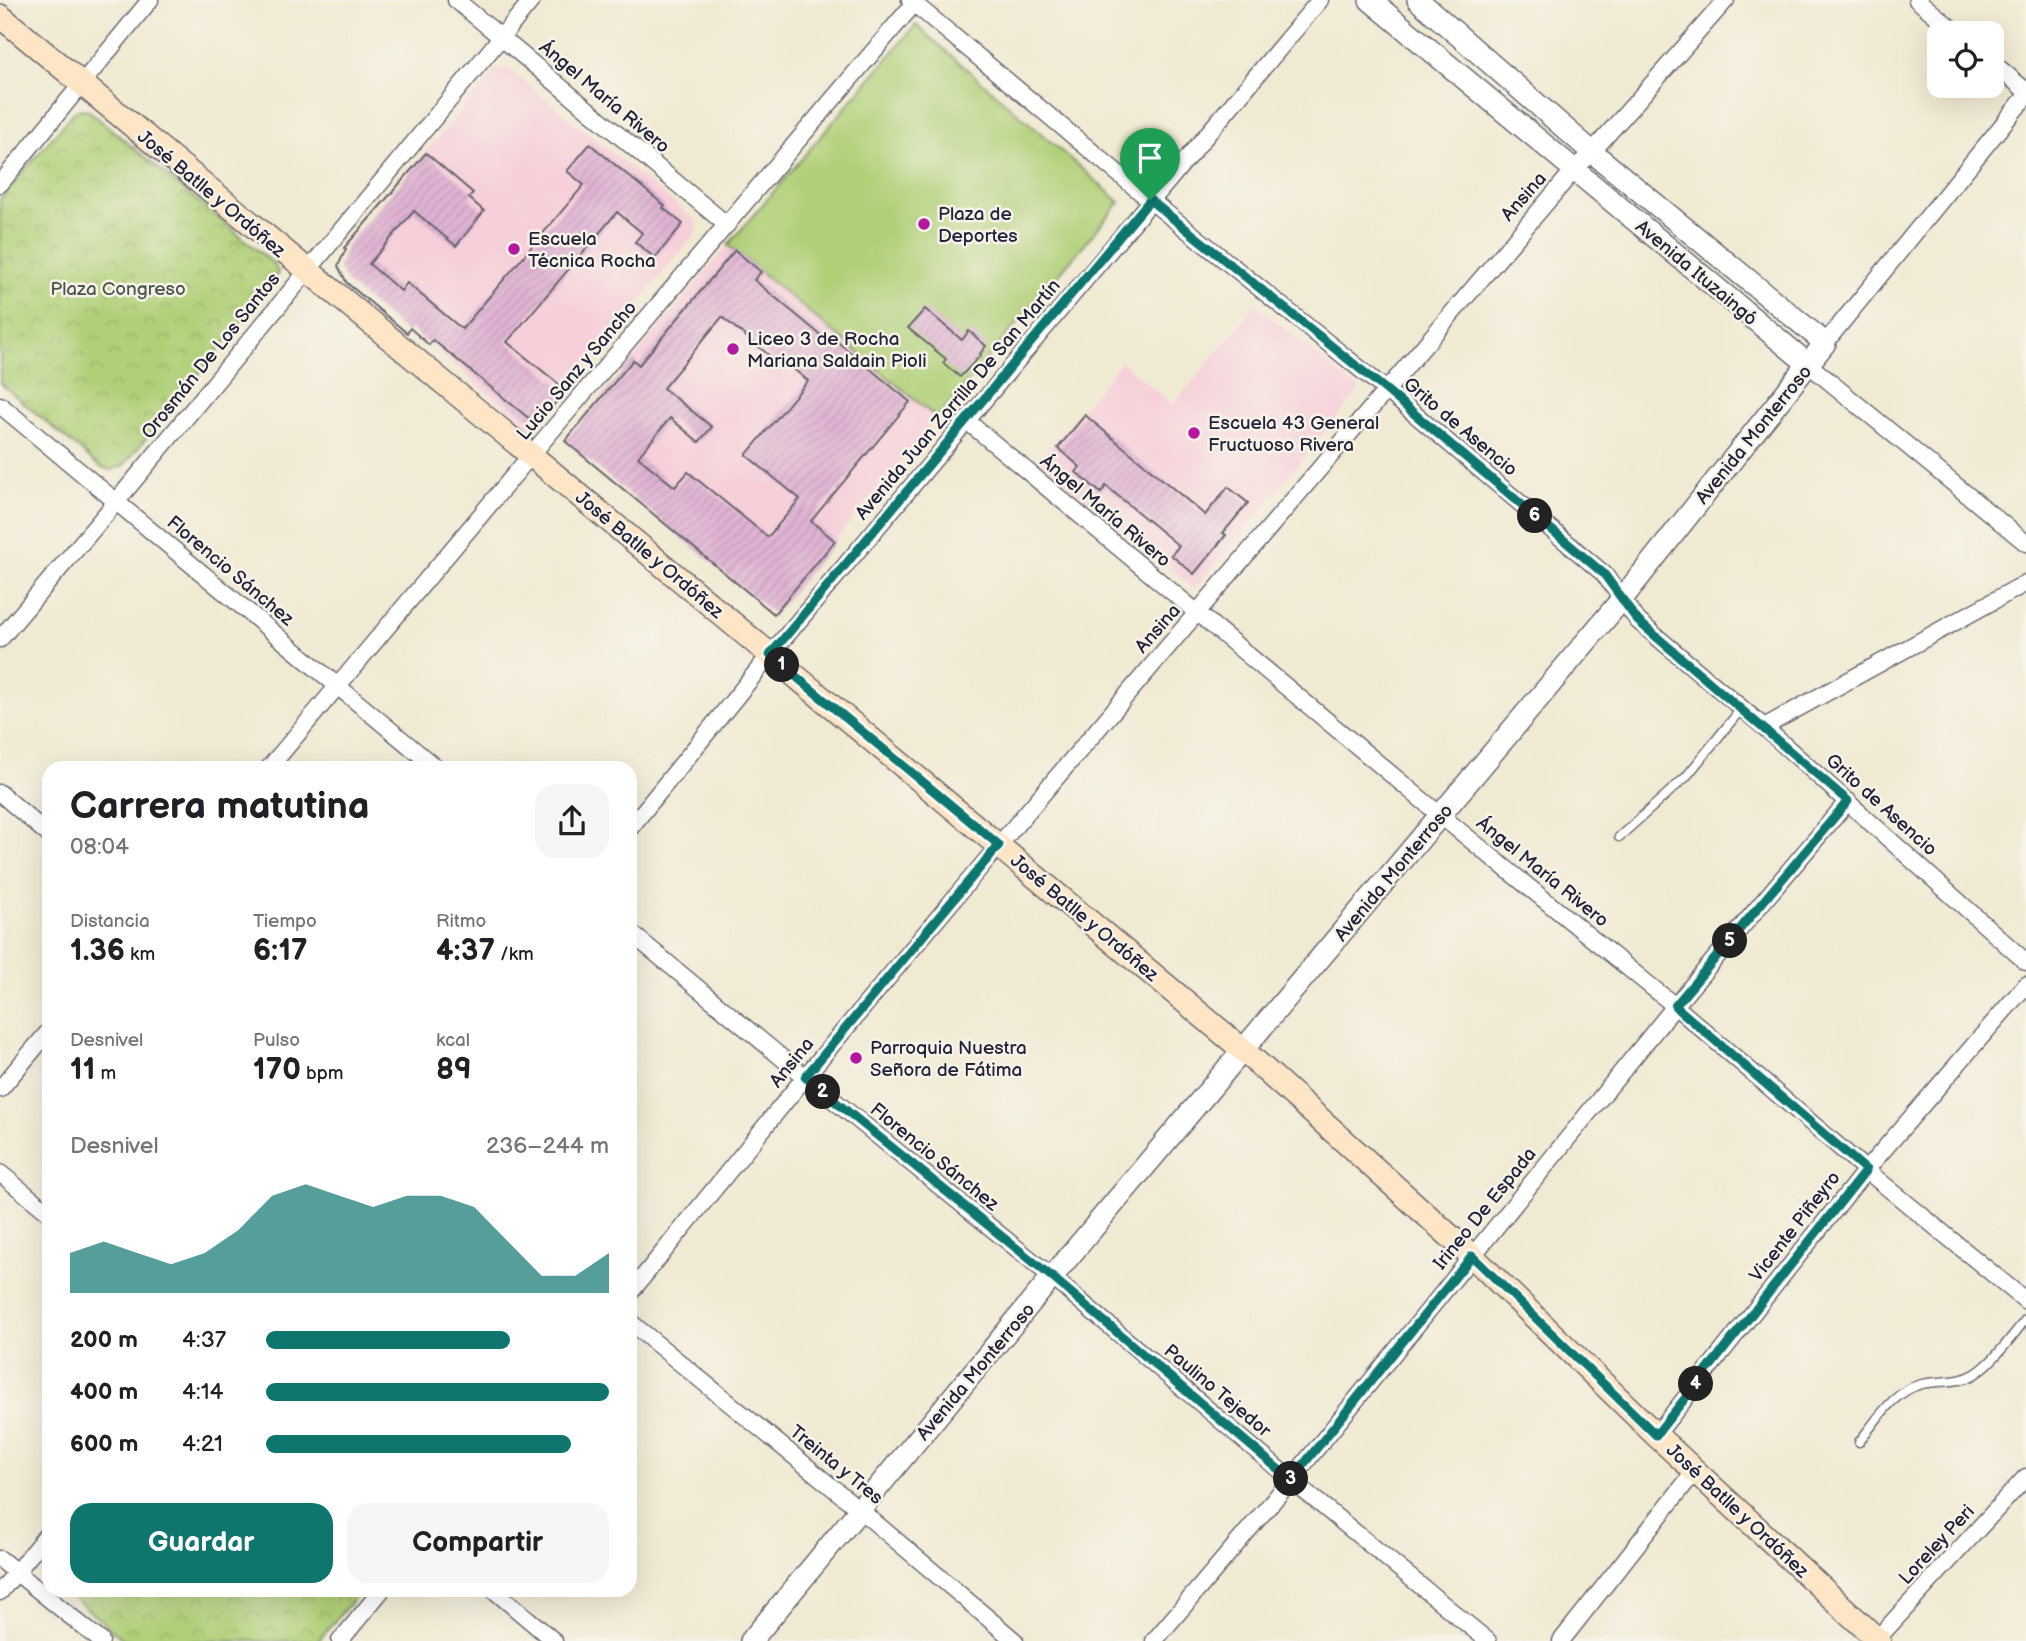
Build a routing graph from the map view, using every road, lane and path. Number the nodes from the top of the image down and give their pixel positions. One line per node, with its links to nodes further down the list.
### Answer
1 (150, 0): 14 (street)
2 (456, 0): 12 (street, Ángel María Rivero)
3 (533, 0): 12 (street, Orosmán De Los Santos)
4 (1320, 0): 19 (street, Avenida Juan Zorrilla De San Martín)
5 (1370, 0): 17 (street, Avenida Ituzaingó)
6 (1418, 0): 16 (street, Avenida Ituzaingó)
7 (1726, 0): 16 (street, Ansina)
8 (1917, 0): 11 (street)
9 (914, 1): 19 (street, Grito de Asencio); 20 (street, Lucio Sanz y Sancho)
10 (0, 16): 14 (main road, José Batlle y Ordóñez)
11 (1942, 21)
12 (501, 37): 20 (street, Ángel María Rivero); 21 (street, Orosmán De Los Santos)
13 (2004, 73): 15 (street)
14 (80, 84): 18 (street); 21 (main road, José Batlle y Ordóñez)
15 (2026, 93): 22 (street, Avenida Monterroso)
16 (1592, 152): 17 (street, Ansina); 22 (street, Avenida Ituzaingó)
17 (1574, 170): 23 (street, Avenida Ituzaingó); 24 (street, Ansina)
18 (0, 184)
19 (1150, 200): 24 (street, Grito de Asencio); 26 (street, Avenida Juan Zorrilla De San Martín)
20 (727, 225): 27 (street, Lucio Sanz y Sancho)
21 (306, 271): 27 (main road, José Batlle y Ordóñez); 28 (street, Orosmán De Los Santos)
22 (1825, 344): 23 (street, Avenida Monterroso)
23 (1808, 364): 29 (street, Avenida Ituzaingó); 31 (street, Avenida Monterroso)
24 (1385, 389): 31 (street, Grito de Asencio); 32 (street, Ansina)
25 (0, 405): 28 (street, Florencio Sánchez)
26 (967, 421): 32 (street, Ángel María Rivero); 34 (street, Avenida Juan Zorrilla De San Martín)
27 (531, 455): 34 (main road, José Batlle y Ordóñez); 35 (street, Lucio Sanz y Sancho)
28 (117, 502): 33 (street, Orosmán De Los Santos); 35 (street, Florencio Sánchez)
29 (2026, 543)
30 (2026, 583): 37 (street)
31 (1622, 599): 36 (street, Grito de Asencio); 42 (street, Avenida Monterroso)
32 (1197, 614): 42 (street, Ángel María Rivero); 46 (street, Ansina)
33 (0, 639)
34 (770, 655): 43 (street, Avenida Juan Zorrilla De San Martín); 46 (main road, José Batlle y Ordóñez)
35 (338, 686): 38 (street, Lucio Sanz y Sancho); 39 (street, Florencio Sánchez)
36 (1742, 708): 37 (street, Grito de Asencio); 45 (lane)
37 (1764, 727): 41 (street, Grito de Asencio)
38 (275, 761)
39 (428, 761)
40 (0, 793): 44 (street)
41 (1848, 801): 48 (street, Grito de Asencio); 50 (street, Irineo De Espada)
42 (1440, 815): 50 (street, Ángel María Rivero); 52 (street, Avenida Monterroso)
43 (637, 819)
44 (42, 829)
45 (1619, 837)
46 (999, 845): 52 (main road, José Batlle y Ordóñez); 53 (street, Ansina)
47 (637, 938): 53 (street, Florencio Sánchez)
48 (2026, 962)
49 (2026, 985): 55 (street, Vicente Piñeyro)
50 (1675, 1006): 55 (street, Ángel María Rivero); 58 (street, Irineo De Espada)
51 (42, 1039): 54 (street)
52 (1242, 1050): 58 (main road, José Batlle y Ordóñez); 59 (street, Avenida Monterroso)
53 (805, 1077): 59 (street, Florencio Sánchez); 60 (street, Ansina)
54 (0, 1089)
55 (1866, 1170): 61 (street, Ángel María Rivero); 64 (street, Vicente Piñeyro)
56 (0, 1173): 57 (street)
57 (42, 1207)
58 (1472, 1256): 64 (main road, José Batlle y Ordóñez); 68 (street, Irineo De Espada)
59 (1052, 1277): 68 (street, Paulino Tejedor); 69 (street, Avenida Monterroso)
60 (637, 1284)
61 (2026, 1301)
62 (2026, 1318): 65 (lane)
63 (637, 1328): 69 (street, Treinta y Tres)
64 (1656, 1435): 66 (main road, José Batlle y Ordóñez)
65 (1859, 1441)
66 (1695, 1471): 78 (main road, José Batlle y Ordóñez); 86 (street)
67 (2026, 1477): 78 (street, Loreley Peri)
68 (1291, 1480): 84 (street, Irineo De Espada); 85 (street, Paulino Tejedor)
69 (860, 1510): 82 (street, Avenida Monterroso); 83 (street, Treinta y Tres)
70 (42, 1540): 72 (street)
71 (0, 1559): 72 (street)
72 (16, 1572): 73 (street); 74 (street)
73 (0, 1592)
74 (42, 1593)
75 (47, 1597): 79 (street)
76 (377, 1597): 80 (street)
77 (502, 1597): 81 (street)
78 (1878, 1640)
79 (101, 1641)
80 (340, 1641)
81 (554, 1641)
82 (751, 1641)
83 (1015, 1641)
84 (1154, 1641)
85 (1488, 1641)
86 (1561, 1641)

